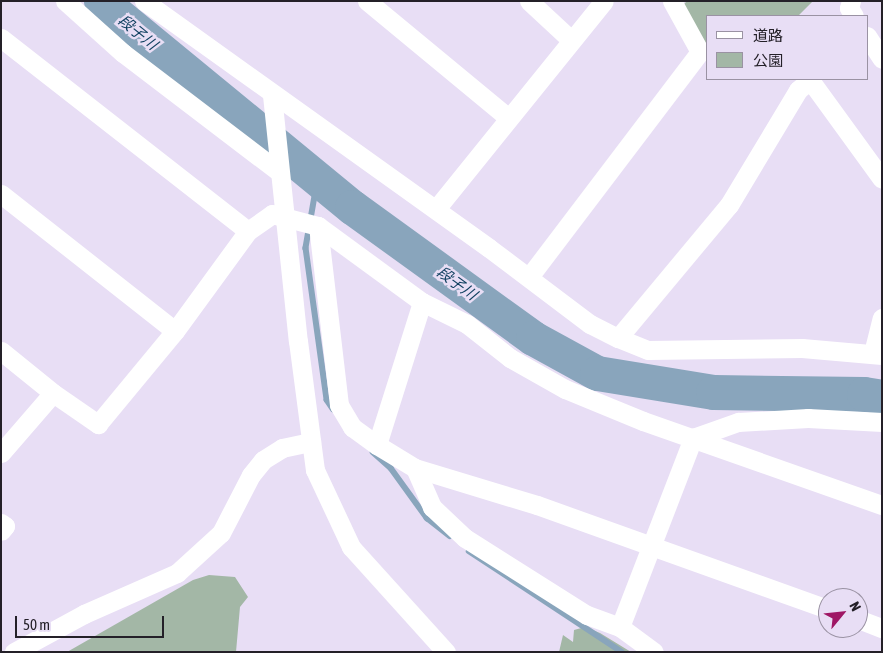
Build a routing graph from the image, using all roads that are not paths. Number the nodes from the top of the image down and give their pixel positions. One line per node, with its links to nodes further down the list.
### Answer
1 (64, 1): 15 (street)
2 (144, 1): 13 (street)
3 (367, 1): 14 (street)
4 (530, 1): 11 (street)
5 (604, 1): 11 (street)
6 (672, 1): 22 (street)
7 (851, 1): 8 (street)
8 (853, 15)
9 (868, 37): 12 (street)
10 (1, 38): 21 (street)
11 (572, 40): 14 (street)
12 (882, 58)
13 (272, 95): 15 (street); 18 (street)
14 (507, 118): 18 (street)
15 (278, 168): 19 (street)
16 (882, 179): 26 (street)
17 (1, 194): 25 (street)
18 (436, 209): 22 (street)
19 (284, 217): 20 (street); 21 (street); 32 (street)
20 (318, 226): 23 (street); 33 (street)
21 (248, 231): 25 (street)
22 (529, 277): 26 (street)
23 (422, 302): 31 (street); 33 (street)
24 (882, 318): 28 (street)
25 (175, 331): 29 (street)
26 (618, 338): 28 (street)
27 (1, 351): 29 (street)
28 (877, 354)
29 (53, 393): 34 (street)
30 (882, 422): 31 (street)
31 (693, 438): 36 (street); 39 (street)
32 (311, 442): 44 (street); 45 (street)
33 (377, 445): 35 (street)
34 (1, 453)
35 (415, 468): 39 (street); 42 (street)
36 (882, 505)
37 (1, 523): 38 (street)
38 (1, 531)
39 (651, 546): 40 (street); 42 (street)
40 (818, 605)
41 (868, 623): 43 (street)
42 (620, 627): 46 (street)
43 (882, 628)
44 (14, 652)
45 (446, 652)
46 (654, 652)

